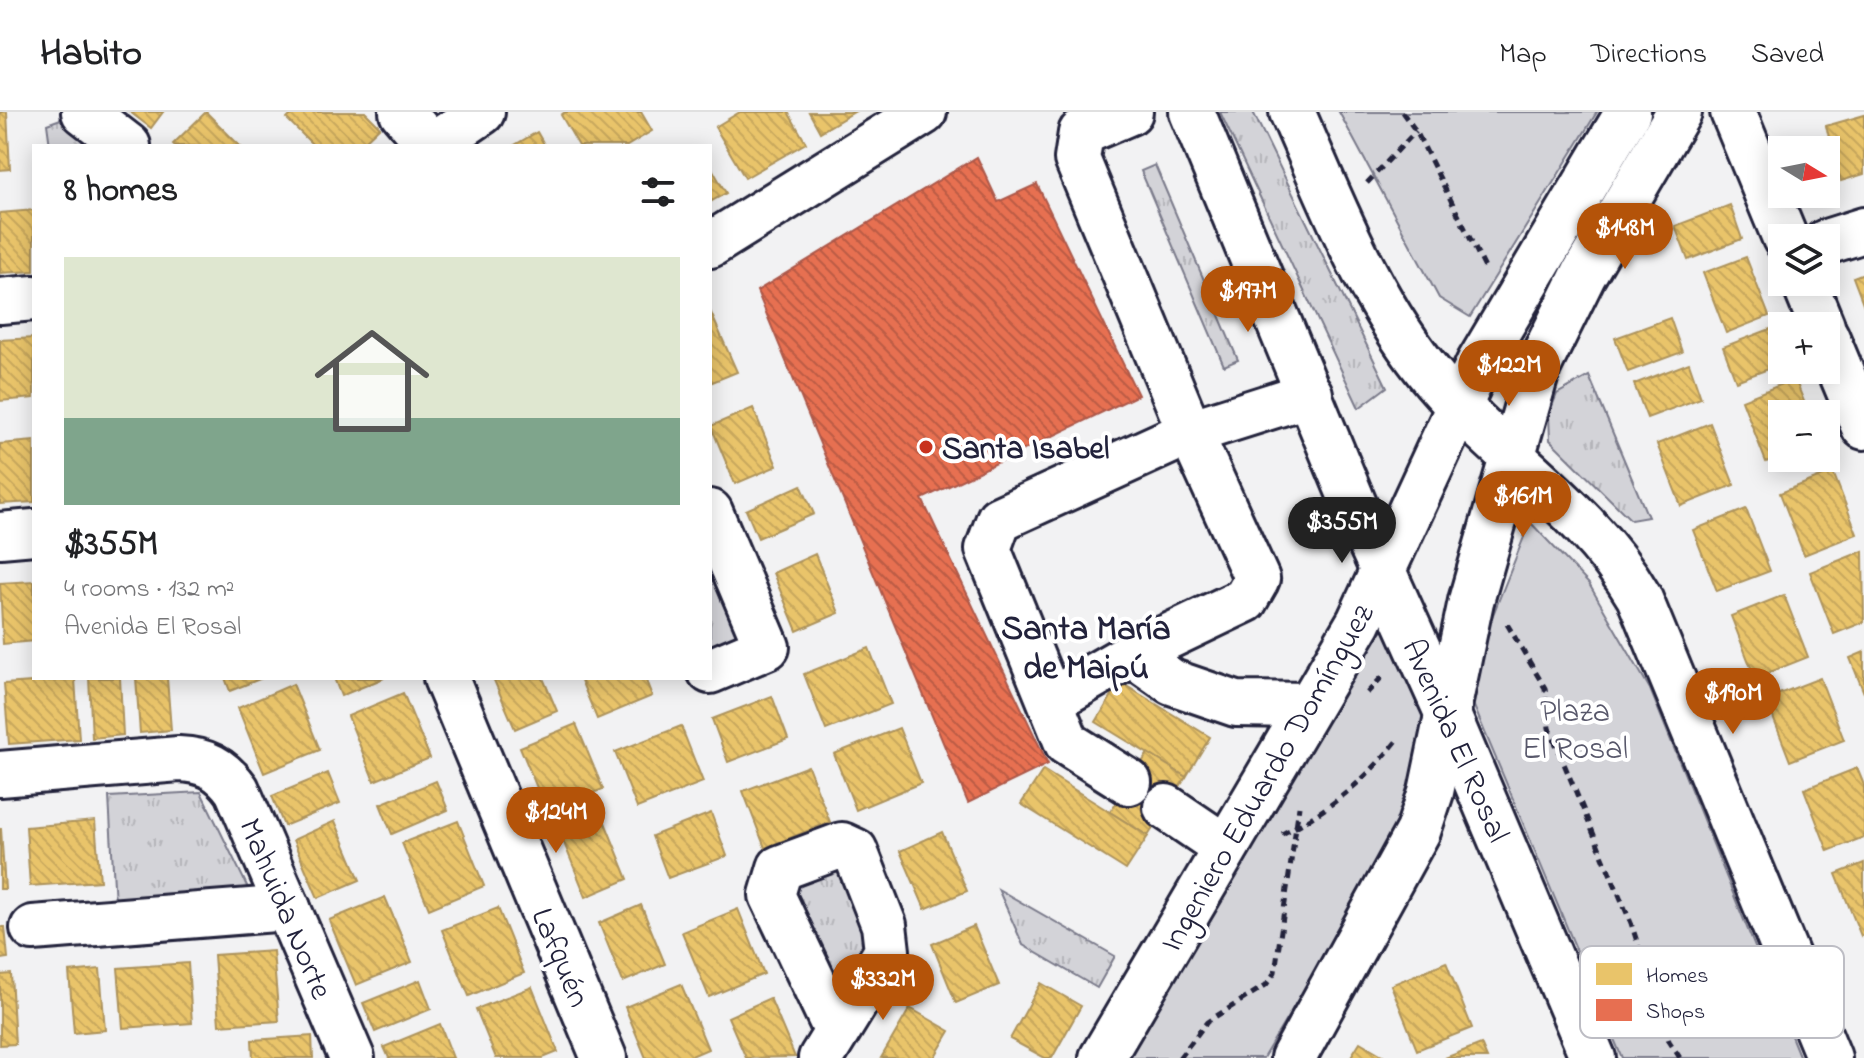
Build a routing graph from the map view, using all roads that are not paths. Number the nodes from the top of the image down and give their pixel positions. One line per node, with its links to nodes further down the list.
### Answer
1 (84, 112): 11 (street)
2 (402, 112): 12 (street)
3 (482, 112): 13 (street)
4 (924, 112): 17 (street)
5 (1130, 112): 24 (street)
6 (1192, 112): 21 (street, Avenida El Rosal)
7 (1292, 112): 22 (street)
8 (1628, 112): 22 (street, Ingeniero Eduardo Domínguez)
9 (1679, 112): 25 (street)
10 (1733, 112): 14 (street)
11 (125, 144)
12 (430, 144)
13 (435, 144)
14 (1779, 224)
15 (1864, 230): 16 (street)
16 (1840, 238)
17 (712, 244)
18 (32, 298): 19 (street)
19 (0, 301)
20 (1840, 370): 23 (street)
21 (1310, 394): 24 (street); 29 (street, Avenida El Rosal)
22 (1459, 407): 25 (street); 29 (street, Ingeniero Eduardo Domínguez)
23 (1864, 427)
24 (1190, 432): 30 (street); 33 (street)
25 (1511, 458): 35 (street); 42 (street)
26 (712, 523): 31 (street)
27 (32, 532): 28 (street)
28 (0, 535)
29 (1383, 572): 34 (street, Ingeniero Eduardo Domínguez); 35 (street, Avenida El Rosal)
30 (1132, 654): 33 (street); 34 (street)
31 (712, 670)
32 (447, 680): 47 (street, Lafquén)
33 (1052, 700): 37 (street)
34 (1308, 705): 39 (street, Ingeniero Eduardo Domínguez)
35 (1448, 715): 43 (street, Avenida El Rosal); 49 (street)
36 (0, 774): 40 (street, Mahuida Norte)
37 (1129, 782)
38 (1166, 807): 39 (street)
39 (1225, 847): 48 (street, Ingeniero Eduardo Domínguez)
40 (288, 908): 41 (street); 46 (street, Mahuida Norte)
41 (33, 928)
42 (1783, 946)
43 (1580, 1027)
44 (1585, 1038): 50 (street, Avenida El Rosal)
45 (1821, 1038): 51 (street)
46 (352, 1058)
47 (604, 1058)
48 (1102, 1058)
49 (1293, 1058)
50 (1593, 1058)
51 (1829, 1058)

